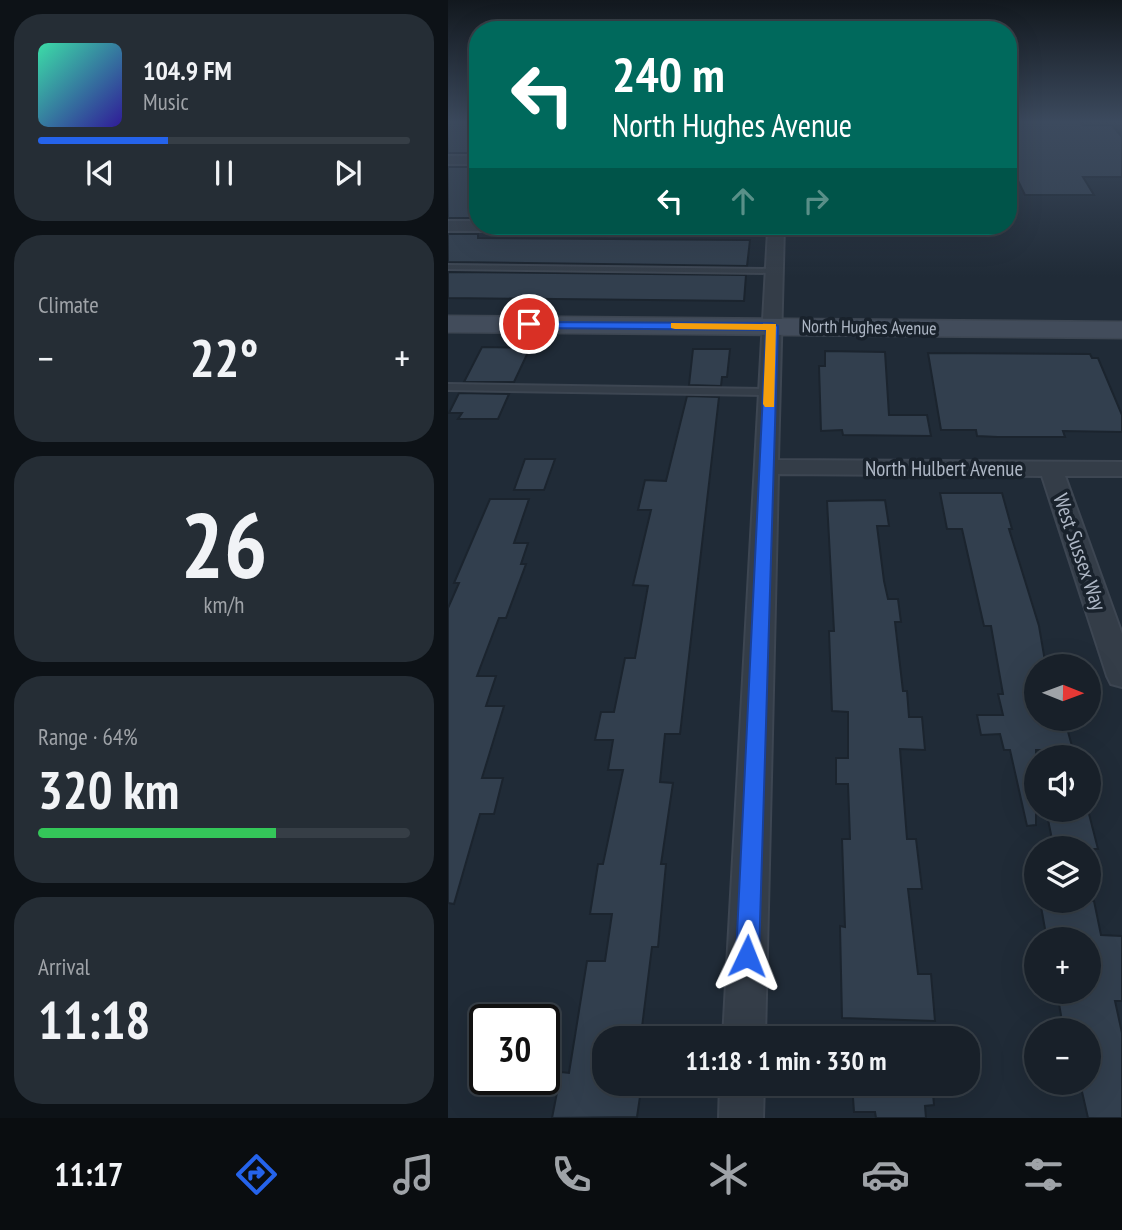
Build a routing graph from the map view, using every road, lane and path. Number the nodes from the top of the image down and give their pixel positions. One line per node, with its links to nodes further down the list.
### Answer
1 (448, 226): 2 (street)
2 (469, 226)
3 (776, 235): 5 (street)
4 (448, 267): 5 (lane)
5 (774, 271): 7 (street)
6 (448, 324): 7 (street, North Hughes Avenue)
7 (772, 326): 8 (street, North Hughes Avenue); 10 (street)
8 (1122, 330)
9 (448, 387): 10 (lane)
10 (770, 392): 11 (street)
11 (766, 467): 12 (street, North Hulbert Avenue); 15 (street)
12 (1051, 468): 13 (street, North Hulbert Avenue); 14 (street, West Sussex Way)
13 (1122, 469)
14 (1122, 676)
15 (744, 1026)
16 (742, 1096): 17 (street)
17 (741, 1118)

